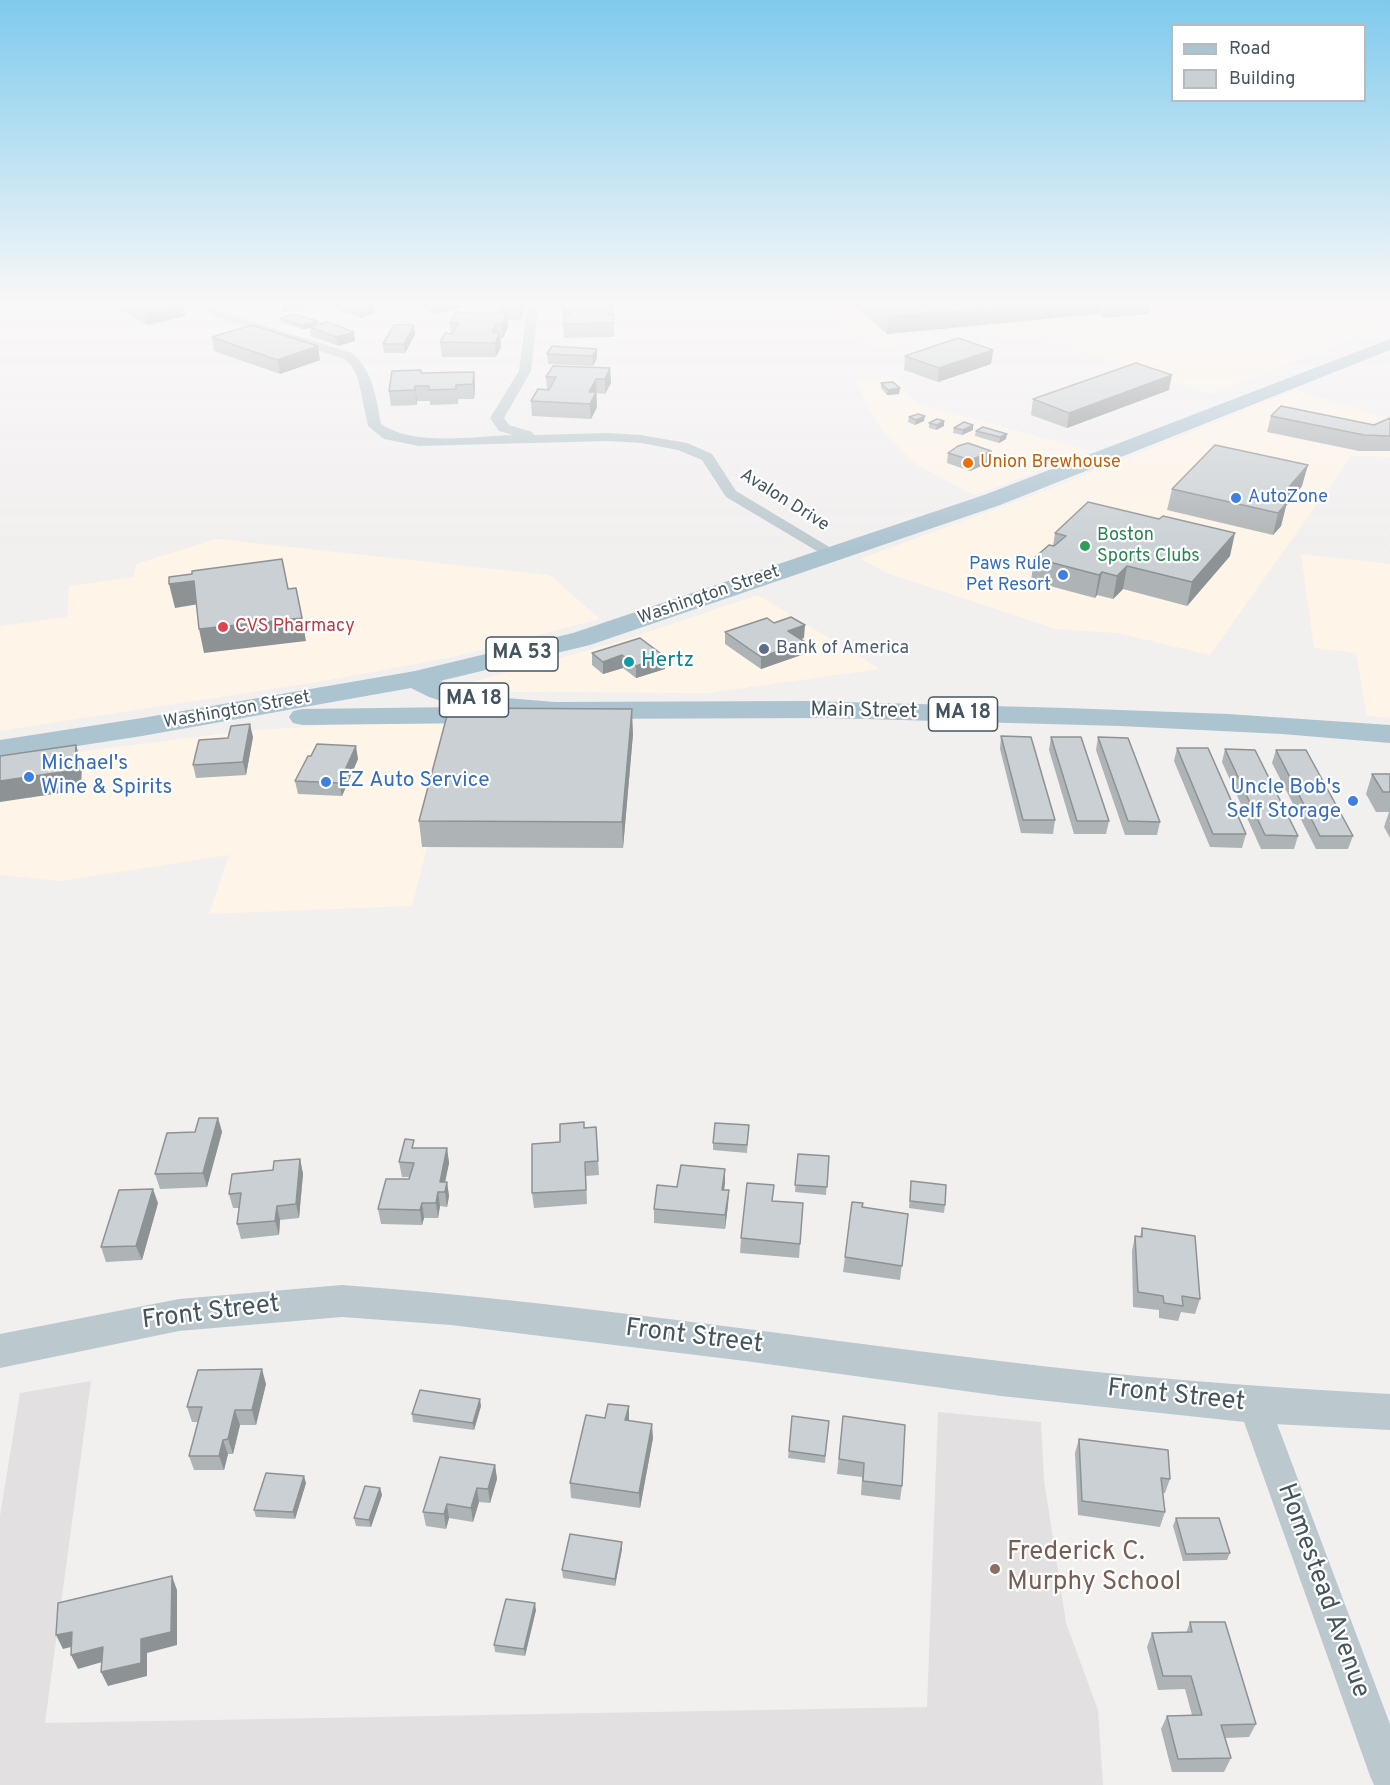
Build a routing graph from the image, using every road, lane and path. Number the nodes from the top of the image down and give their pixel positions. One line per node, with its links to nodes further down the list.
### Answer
1 (366, 385): 4 (street, Avalon Drive)
2 (516, 385): 4 (street, Avalon Drive)
3 (1286, 385): 5 (main road, Washington Street / MA 53)
4 (552, 438): 5 (street, Avalon Drive)
5 (833, 554): 6 (main road, Washington Street / MA 53)
6 (404, 681): 7 (main road, Main Street / MA 18); 8 (main road, MA 18); 9 (main road, Washington Street / MA 53)
7 (536, 711): 8 (main road, MA 18); 10 (main road, Main Street / MA 18)
8 (458, 715): 9 (main road)
9 (142, 727): 11 (main road, Washington Street / MA 53)
10 (1390, 734)
11 (0, 749)
12 (0, 1351): 13 (street, Front Street)
13 (1254, 1405): 14 (street, Front Street); 15 (street, Homestead Avenue)
14 (1390, 1412)
15 (1390, 1776)

